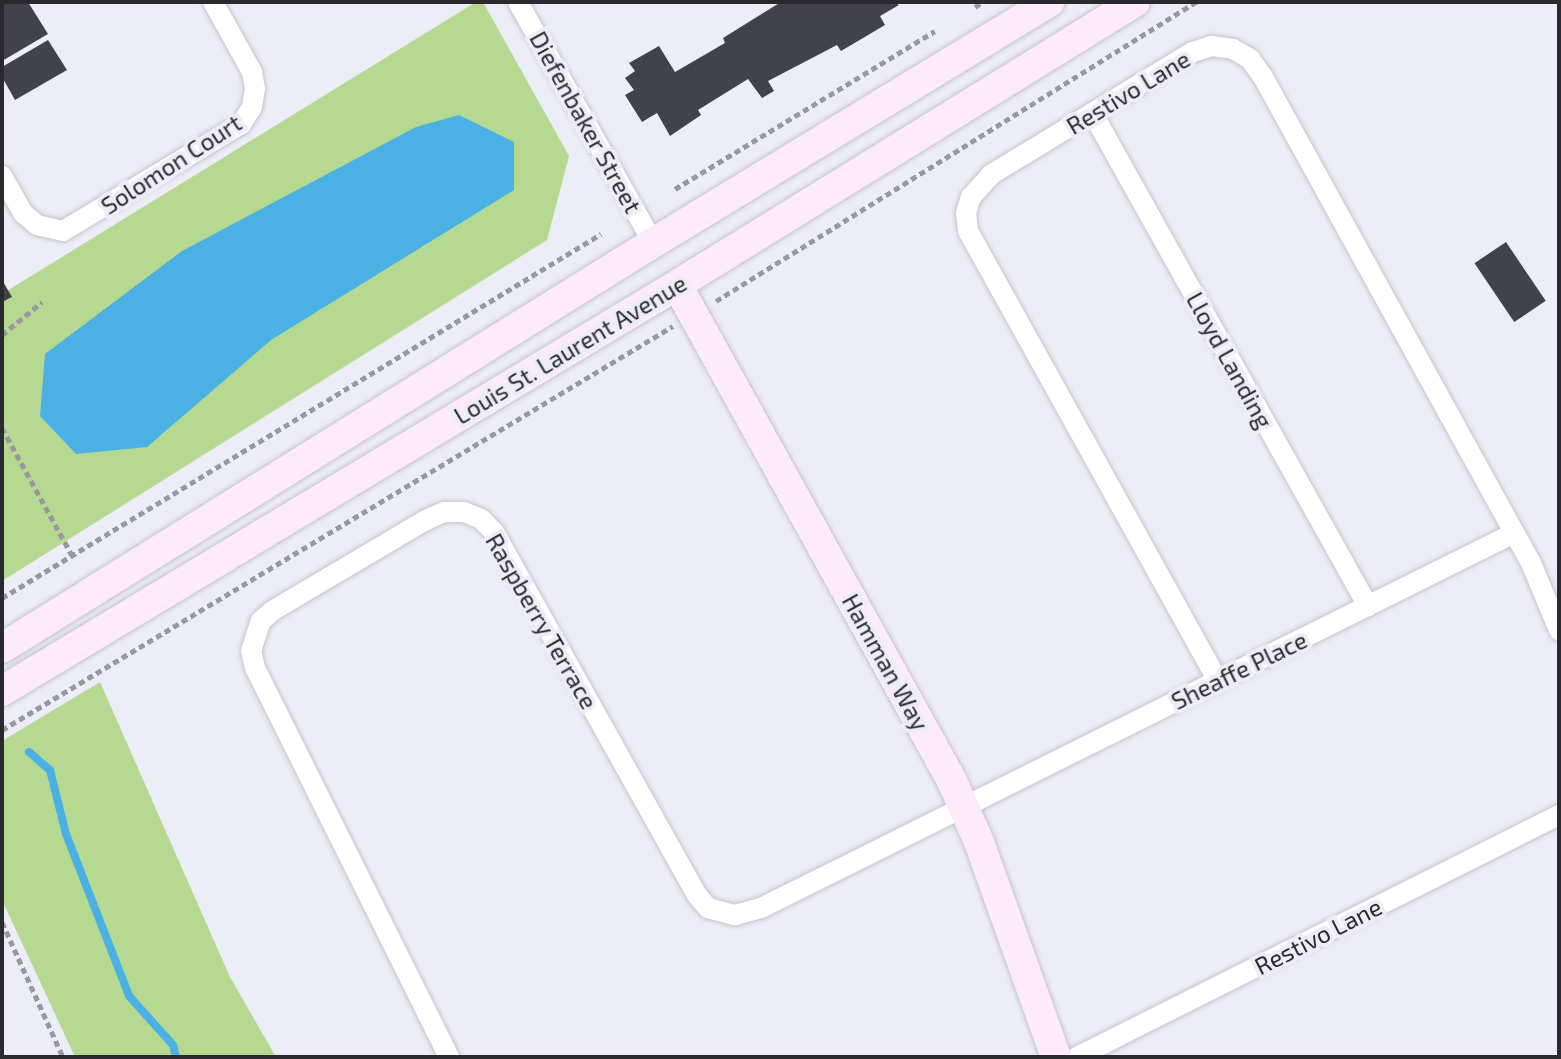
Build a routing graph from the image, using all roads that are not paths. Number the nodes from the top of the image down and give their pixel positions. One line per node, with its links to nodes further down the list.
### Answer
1 (213, 2): 6 (street, Solomon Court)
2 (518, 2): 7 (street, Diefenbaker Street)
3 (1050, 2): 7 (main road, Louis St. Laurent Avenue)
4 (1135, 2): 8 (main road, Louis St. Laurent Avenue)
5 (1093, 114): 9 (street, Restivo Lane); 10 (street, Lloyd Landing); 13 (street, Restivo Lane)
6 (2, 176)
7 (653, 243): 12 (main road, Louis St. Laurent Avenue)
8 (677, 285): 14 (main road, Louis St. Laurent Avenue); 15 (main road, Hamman Way)
9 (1514, 533): 10 (street, Sheaffe Place); 11 (street, Restivo Lane)
10 (1368, 606): 13 (street, Sheaffe Place)
11 (1559, 630)
12 (2, 648)
13 (1218, 681): 15 (street, Sheaffe Place)
14 (2, 691)
15 (964, 806): 17 (street, Raspberry Terrace); 18 (main road, Hamman Way)
16 (1559, 815): 19 (street, Restivo Lane)
17 (449, 1057)
18 (1056, 1057)
19 (1077, 1057)

